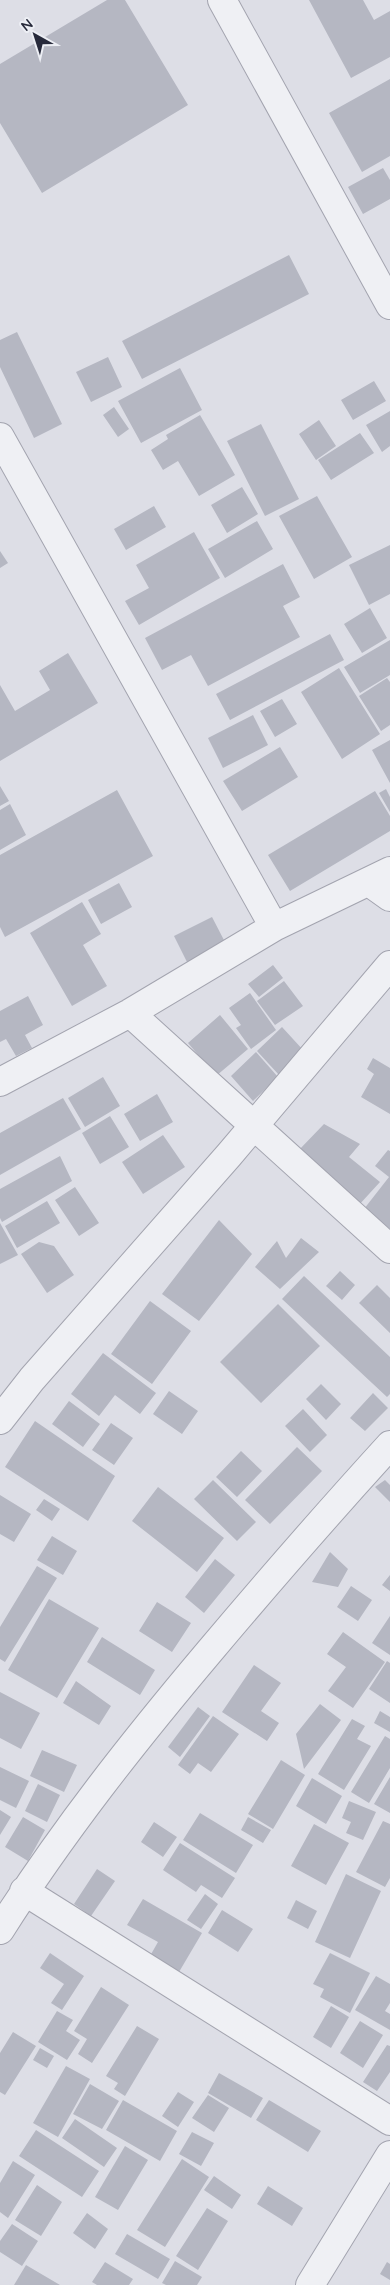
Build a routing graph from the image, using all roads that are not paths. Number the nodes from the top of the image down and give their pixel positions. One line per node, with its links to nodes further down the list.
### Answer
1 (222, 0): 2 (street)
2 (390, 305)
3 (0, 437): 5 (street)
4 (383, 883): 5 (street)
5 (274, 927): 7 (street)
6 (390, 965): 9 (street)
7 (130, 1013): 8 (street); 9 (street)
8 (0, 1082)
9 (252, 1126): 10 (street); 11 (street)
10 (390, 1249)
11 (0, 1420)
12 (390, 1445): 13 (street)
13 (24, 1891): 14 (street); 15 (street)
14 (0, 1930)
15 (390, 2121)
16 (390, 2155): 17 (street)
17 (310, 2285)

